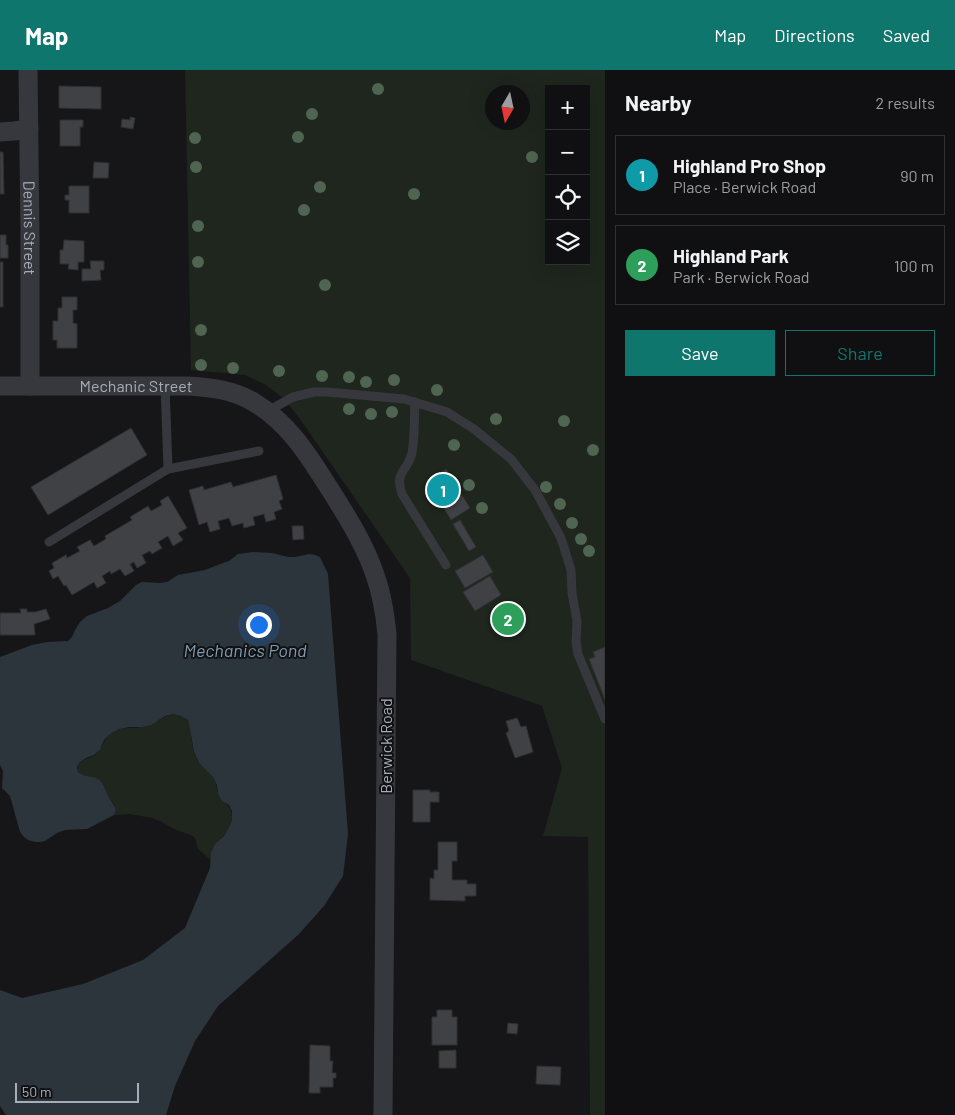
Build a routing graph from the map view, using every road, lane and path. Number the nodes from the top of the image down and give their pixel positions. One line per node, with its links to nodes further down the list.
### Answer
1 (28, 70): 2 (street, Dennis Street)
2 (29, 129): 3 (street); 5 (street, Dennis Street)
3 (0, 132)
4 (0, 386): 5 (street, Mechanic Street)
5 (30, 386): 6 (street, Mechanic Street)
6 (165, 386): 8 (street, Mechanic Street); 10 (lane)
7 (415, 402): 8 (lane); 12 (lane); 13 (lane)
8 (268, 411): 14 (street, Berwick Road)
9 (259, 452): 10 (lane)
10 (168, 469): 11 (lane)
11 (49, 542)
12 (446, 565)
13 (605, 719)
14 (383, 1115)

